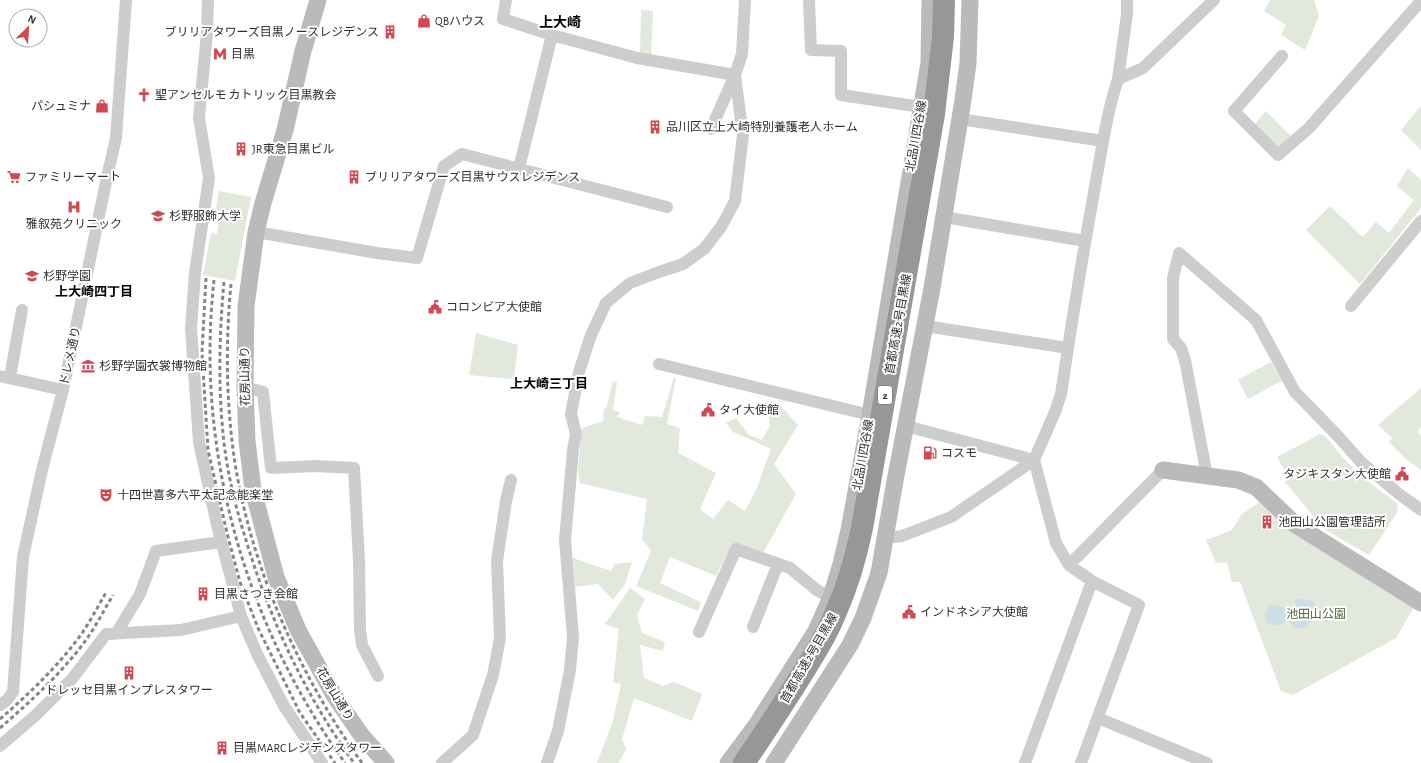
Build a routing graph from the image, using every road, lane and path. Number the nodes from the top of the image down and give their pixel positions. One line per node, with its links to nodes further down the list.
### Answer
1 (126, 0): 35 (street, ドレメ通り)
2 (208, 0): 44 (street)
3 (318, 0): 26 (main road, 花房山通り)
4 (506, 0): 14 (street)
5 (745, 0): 16 (street)
6 (809, 0): 18 (street)
7 (930, 0): 18 (main road, 北品川四谷線)
8 (944, 0): 63 (highway, 首都高速2号目黒線 / 2)
9 (959, 0): 64 (highway, 首都高速2号目黒線 / 2)
10 (970, 0): 19 (main road)
11 (1127, 0): 17 (street)
12 (1214, 0): 17 (street)
13 (1421, 1): 15 (street)
14 (552, 35): 16 (street); 22 (street)
15 (1282, 56)
16 (735, 74): 20 (street); 61 (street)
17 (1118, 79): 21 (street)
18 (921, 107): 36 (main road, 北品川四谷線)
19 (960, 119): 21 (street); 24 (main road)
20 (711, 129)
21 (1103, 141): 27 (street)
22 (519, 168): 23 (street); 26 (street)
23 (667, 207)
24 (944, 217): 27 (street); 30 (main road)
25 (1421, 221): 28 (street)
26 (256, 232): 34 (main road, 花房山通り)
27 (1085, 241): 31 (street)
28 (1351, 306)
29 (22, 310): 33 (street)
30 (925, 326): 31 (street); 37 (main road)
31 (1068, 348): 38 (street)
32 (659, 364): 36 (street)
33 (5, 376): 35 (street)
34 (245, 387): 54 (street); 59 (main road, 花房山通り)
35 (63, 390): 55 (street, ドレメ通り)
36 (870, 415): 48 (main road, 北品川四谷線)
37 (906, 426): 38 (street); 43 (main road)
38 (1034, 460): 43 (street); 46 (street)
39 (1163, 470): 40 (main road); 46 (street)
40 (1207, 476): 42 (street); 49 (main road)
41 (511, 480): 60 (street)
42 (1421, 510)
43 (885, 538): 65 (main road)
44 (221, 542): 50 (street); 53 (street)
45 (778, 564): 48 (street); 51 (street); 52 (street)
46 (1069, 565): 47 (street)
47 (1092, 581): 56 (street); 66 (street)
48 (831, 597): 62 (main road, 北品川四谷線)
49 (1421, 603)
50 (242, 616): 53 (street); 58 (street)
51 (753, 627)
52 (699, 632)
53 (116, 634): 57 (street)
54 (378, 676)
55 (0, 705)
56 (1098, 718): 67 (street); 68 (street)
57 (0, 746)
58 (322, 763)
59 (386, 763)
60 (442, 763)
61 (547, 763)
62 (728, 763)
63 (744, 763)
64 (761, 763)
65 (774, 763)
66 (1025, 763)
67 (1081, 763)
68 (1207, 763)

